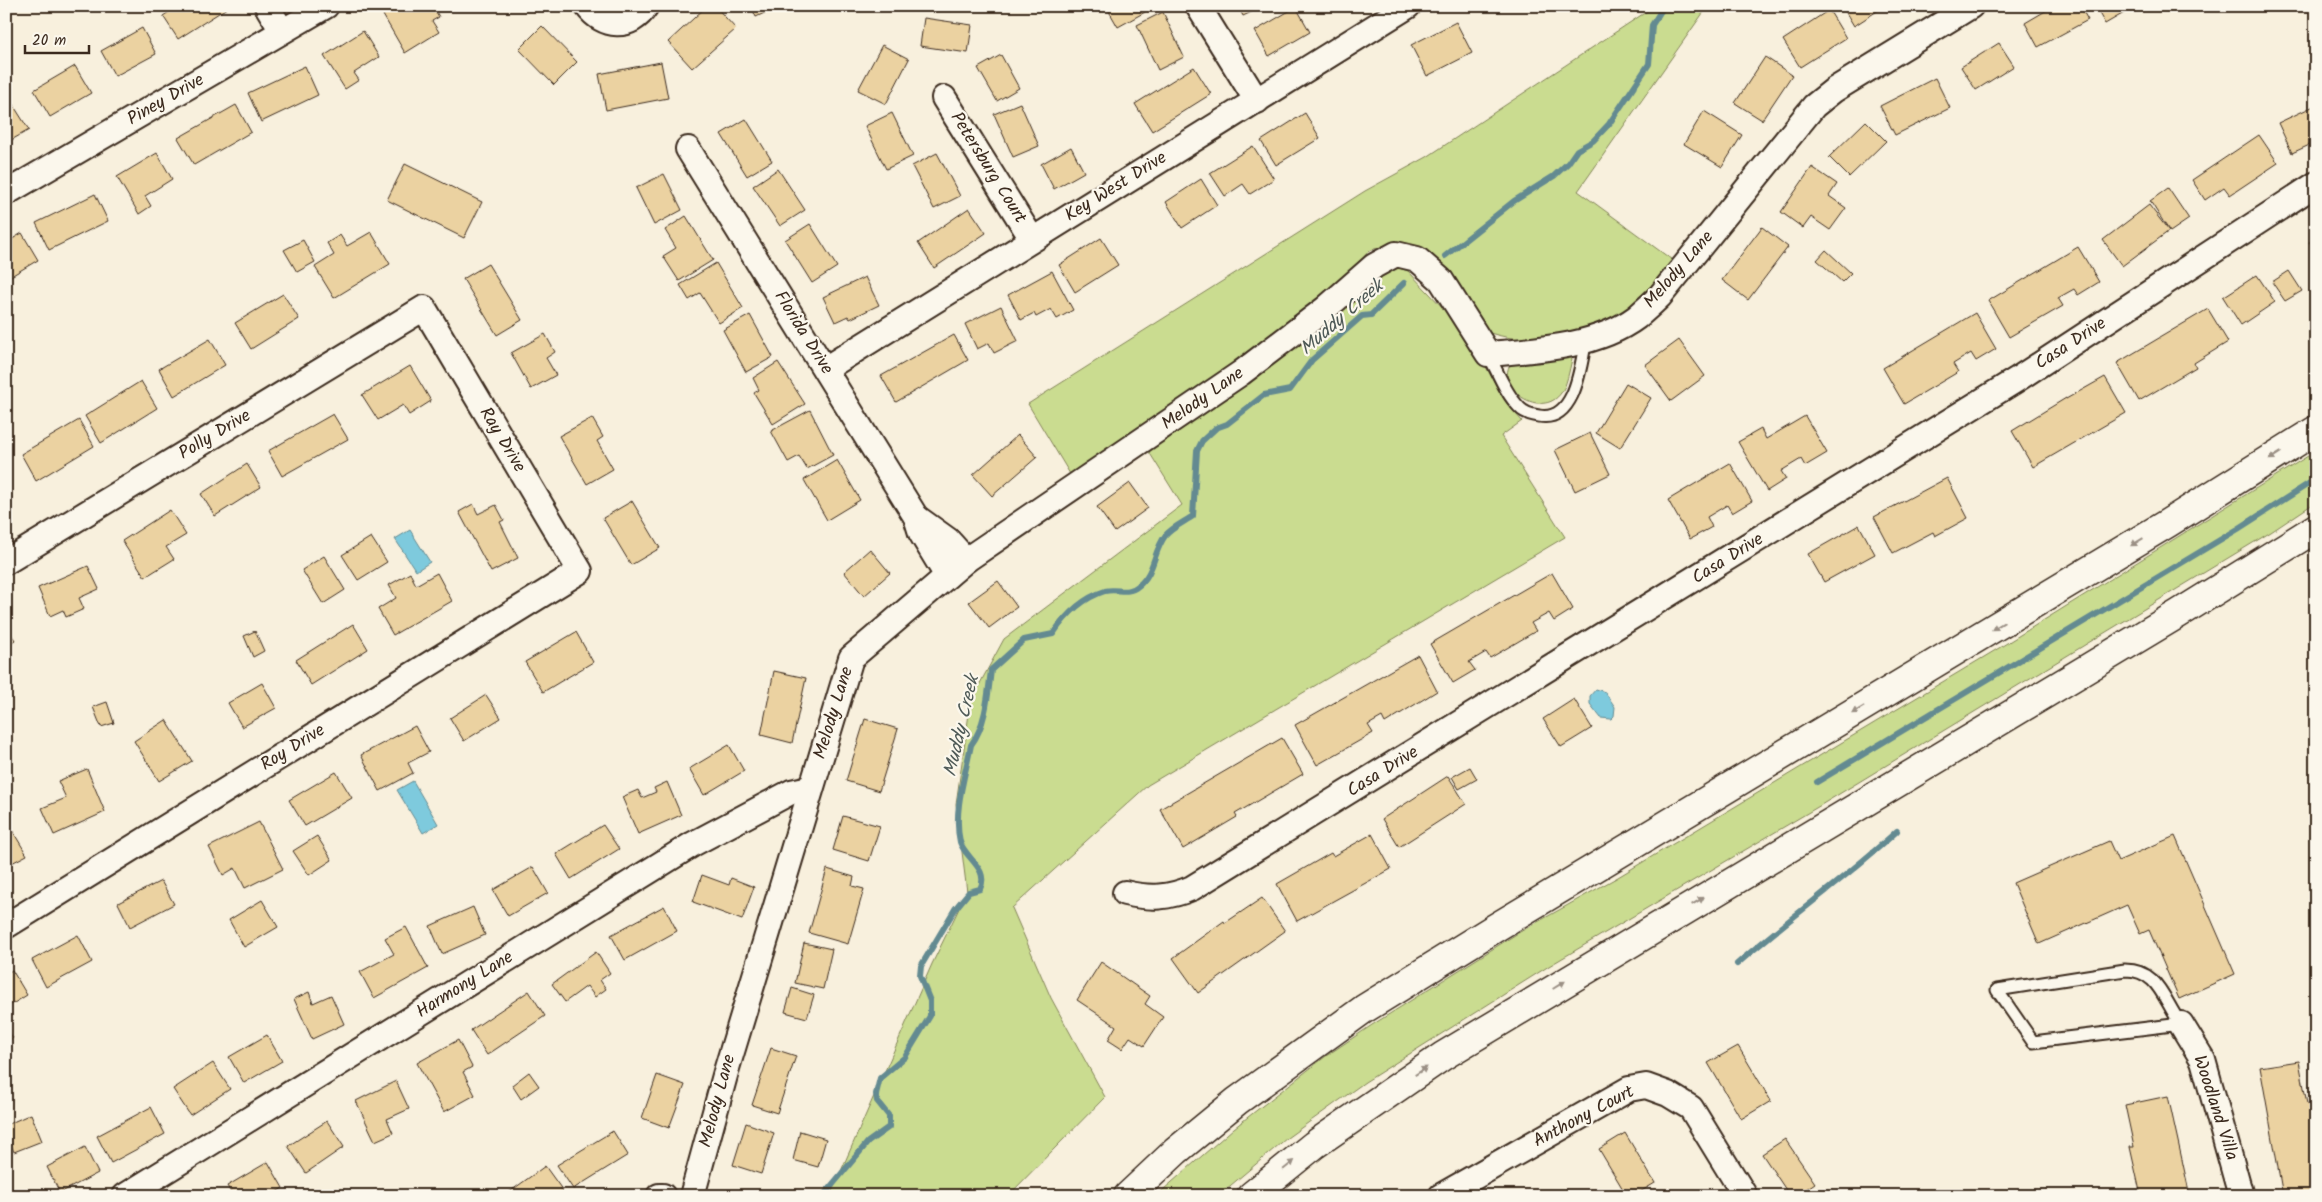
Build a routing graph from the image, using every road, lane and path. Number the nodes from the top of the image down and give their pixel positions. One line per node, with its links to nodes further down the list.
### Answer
1 (267, 6): 8 (street)
2 (326, 6): 8 (street, Piney Drive)
3 (587, 6): 4 (street)
4 (646, 6)
5 (1198, 6): 10 (street)
6 (1408, 6): 10 (street, Key West Drive)
7 (1970, 6): 16 (street, Melody Lane)
8 (282, 31): 13 (street, Piney Drive)
9 (944, 98): 14 (street, Petersburg Court)
10 (1257, 101): 14 (street, Key West Drive)
11 (688, 150): 18 (street, Florida Drive)
12 (2316, 184): 27 (street, Casa Drive)
13 (6, 194)
14 (1032, 239): 18 (street, Key West Drive)
15 (424, 308): 23 (street, Polly Drive); 24 (street, Ray Drive)
16 (1586, 339): 17 (street, Melody Lane); 17 (lane)
17 (1488, 354): 22 (street, Melody Lane)
18 (825, 369): 20 (street, Florida Drive)
19 (2316, 430): 34 (highway, one-way to 34)
20 (916, 517): 22 (street, Florida Drive); 25 (street, Florida Drive)
21 (2316, 528): 35 (highway, one-way to 21)
22 (966, 560): 25 (street, Melody Lane)
23 (6, 562)
24 (580, 571): 28 (street, Roy Drive)
25 (947, 576): 26 (street, Melody Lane)
26 (810, 788): 30 (street, Harmony Lane); 33 (street, Melody Lane)
27 (1125, 893)
28 (6, 926)
29 (2181, 1024): 29 (lane); 38 (street, Woodland Villa)
30 (125, 1196)
31 (659, 1196): 32 (street)
32 (663, 1196)
33 (692, 1196)
34 (1128, 1196)
35 (1251, 1196)
36 (1441, 1196): 37 (street, Anthony Court)
37 (1745, 1196)
38 (2241, 1196)

